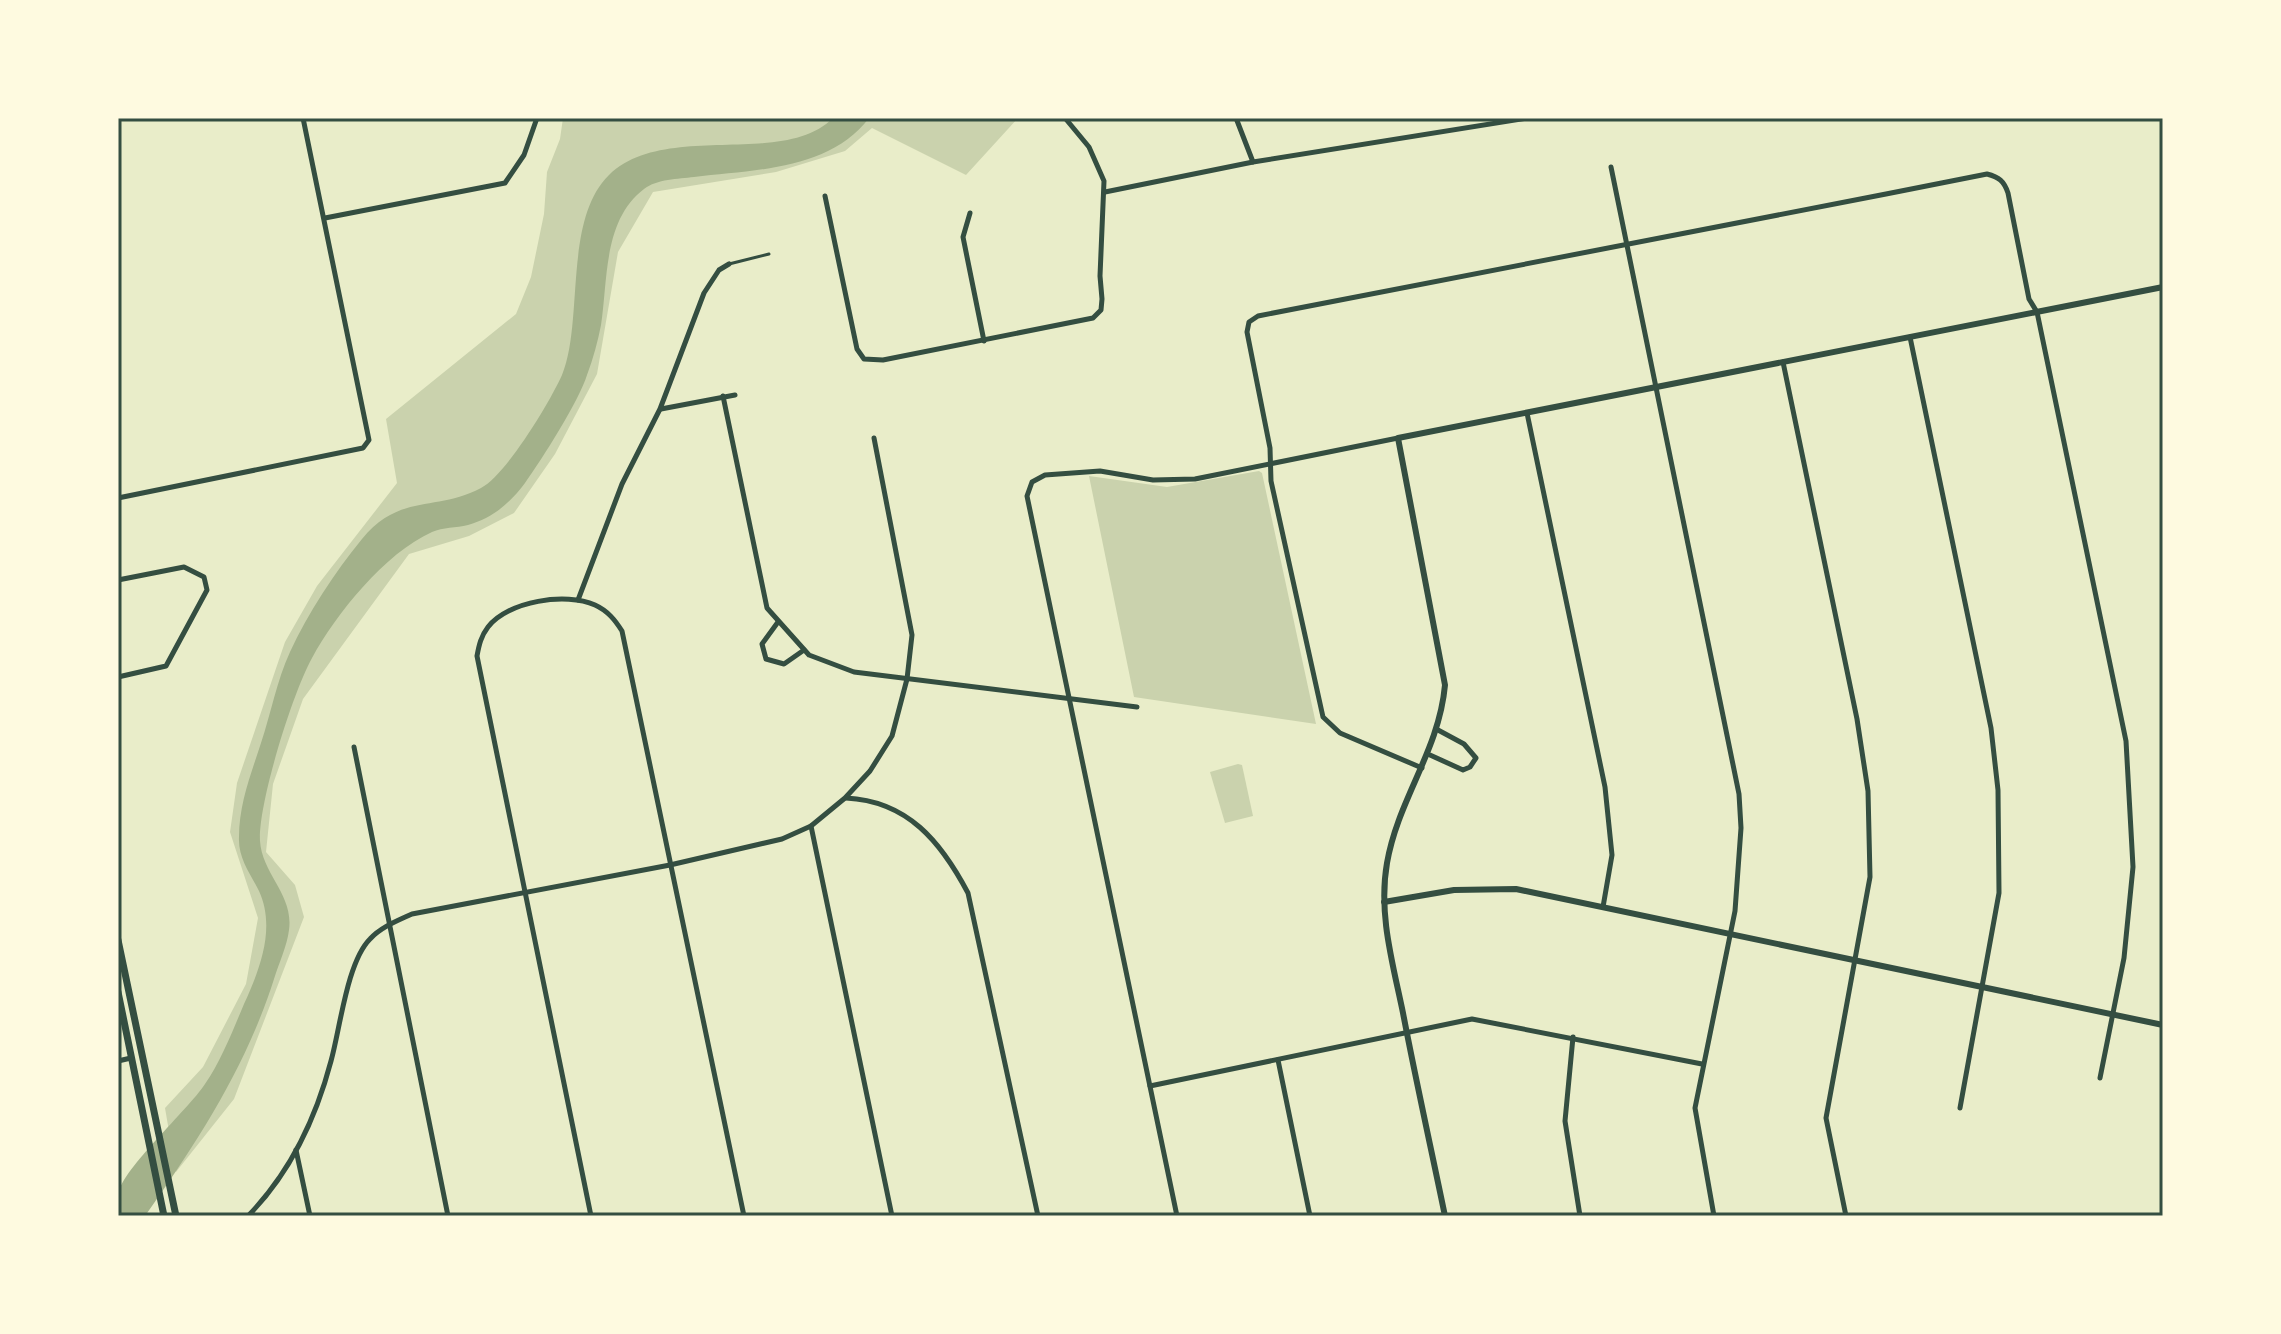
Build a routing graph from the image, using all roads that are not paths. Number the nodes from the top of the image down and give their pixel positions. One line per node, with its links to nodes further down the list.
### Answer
1 (303, 118): 12 (street)
2 (537, 118): 12 (street)
3 (1065, 118): 9 (street)
4 (1236, 118): 7 (street)
5 (1528, 118): 6 (street)
6 (1520, 119): 7 (street)
7 (1253, 162): 9 (street)
8 (1611, 167): 13 (street)
9 (1105, 192): 19 (street)
10 (825, 196): 19 (street)
11 (970, 213): 19 (street)
12 (325, 218): 29 (street)
13 (1626, 245): 17 (street); 21 (street); 28 (street)
14 (769, 254): 15 (lane)
15 (729, 264): 24 (street)
16 (2163, 287): 17 (street)
17 (2037, 312): 18 (street); 54 (street)
18 (1910, 337): 20 (street); 52 (street)
19 (984, 341)
20 (1783, 362): 21 (street); 51 (street)
21 (1655, 387): 25 (street); 49 (street)
22 (735, 395): 23 (street)
23 (723, 396): 24 (street); 32 (street)
24 (660, 409): 31 (street)
25 (1527, 413): 27 (street); 47 (street)
26 (874, 438): 35 (street)
27 (1398, 438): 28 (street); 38 (street)
28 (1269, 464): 36 (street); 41 (street)
29 (118, 498)
30 (118, 580): 34 (street)
31 (578, 600): 44 (street); 45 (street)
32 (778, 622): 33 (street); 33 (street)
33 (804, 650): 35 (street)
34 (118, 677)
35 (907, 679): 36 (street); 42 (street)
36 (1069, 699): 37 (street); 63 (street)
37 (1137, 707)
38 (1438, 730): 40 (street); 40 (street)
39 (354, 747): 48 (street)
40 (1430, 755): 41 (street)
41 (1422, 768): 46 (street)
42 (845, 798): 43 (street); 74 (street)
43 (811, 826): 44 (street); 73 (street)
44 (670, 865): 45 (street); 72 (street)
45 (524, 893): 48 (street); 71 (street)
46 (1384, 902): 47 (street); 56 (street)
47 (1603, 907): 49 (street)
48 (388, 925): 65 (street); 70 (street)
49 (1732, 935): 51 (street); 61 (street)
50 (118, 940): 67 (main road)
51 (1857, 962): 52 (street); 80 (street)
52 (1984, 990): 54 (street); 64 (street)
53 (118, 992): 58 (main road)
54 (2112, 1016): 55 (street); 62 (street)
55 (2163, 1025)
56 (1407, 1033): 57 (street); 59 (street); 77 (street)
57 (1573, 1037): 61 (street); 78 (street)
58 (131, 1058): 60 (street); 66 (main road)
59 (1278, 1060): 63 (street); 76 (street)
60 (118, 1061)
61 (1702, 1064): 79 (street)
62 (2100, 1078)
63 (1150, 1086): 75 (street)
64 (1960, 1108)
65 (296, 1149): 68 (street); 69 (street)
66 (164, 1216)
67 (176, 1216)
68 (248, 1216)
69 (310, 1216)
70 (448, 1216)
71 (591, 1216)
72 (744, 1216)
73 (892, 1216)
74 (1038, 1216)
75 (1177, 1216)
76 (1310, 1216)
77 (1445, 1216)
78 (1580, 1216)
79 (1714, 1216)
80 (1846, 1216)

